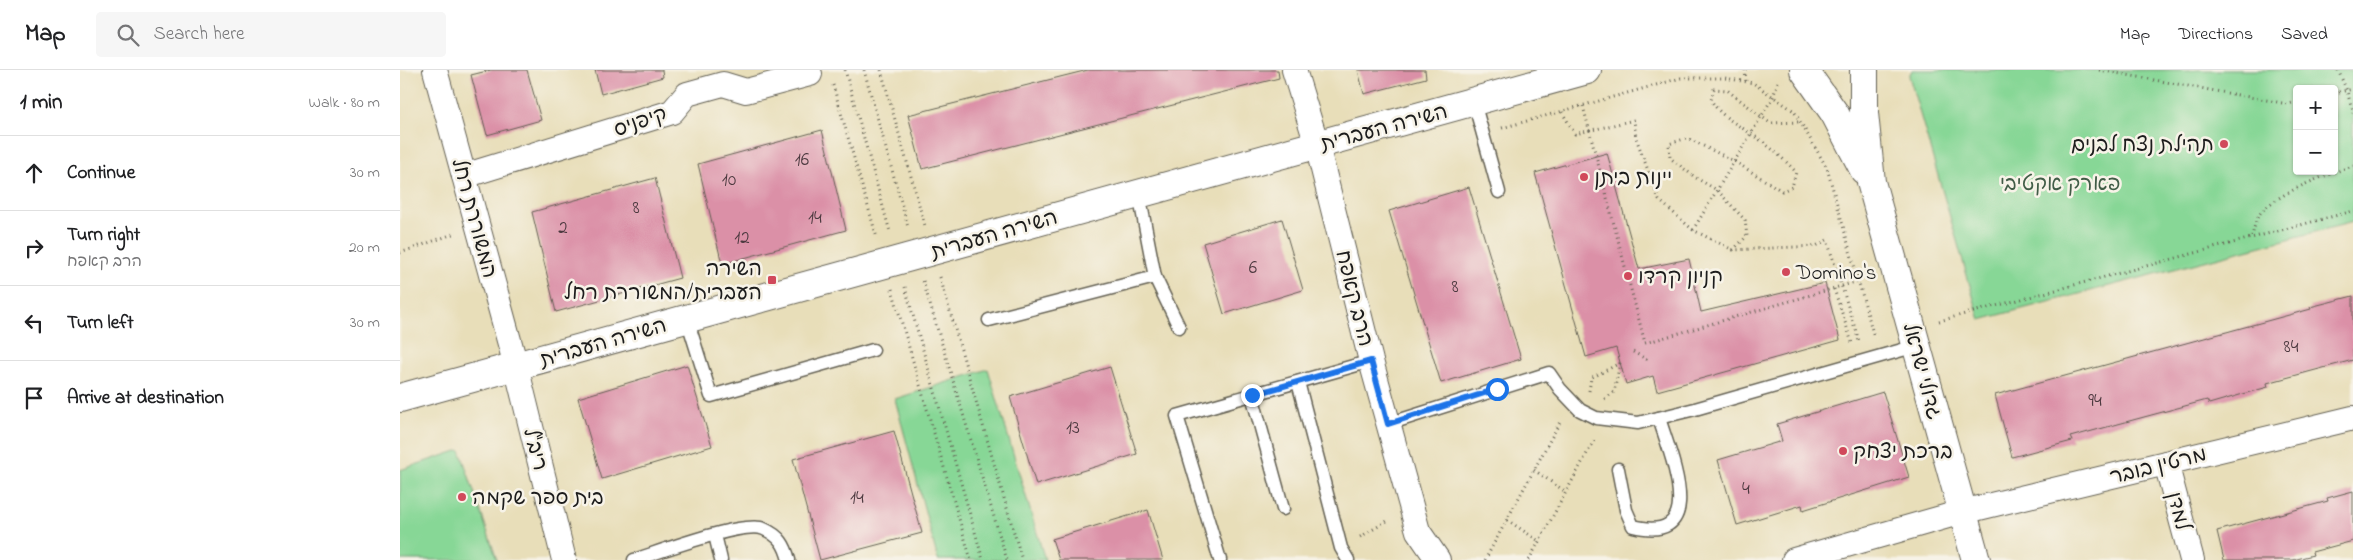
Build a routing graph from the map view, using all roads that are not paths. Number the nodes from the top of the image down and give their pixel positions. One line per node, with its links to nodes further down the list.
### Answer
1 (435, 70): 10 (street, המשוררת רחל)
2 (1294, 70): 9 (street)
3 (1864, 70): 11 (street, גדולי ישראל)
4 (1572, 72): 8 (street, השירה העברית)
5 (1792, 74): 11 (street, גדולי ישראל)
6 (821, 77): 7 (street, קיפניס)
7 (702, 80): 10 (street, קיפניס)
8 (1474, 102): 9 (street, השירה העברית); 12 (lane)
9 (1317, 145): 13 (street, השירה העברית); 20 (street, הרב קאפח)
10 (464, 176): 21 (street, המשוררת רחל)
11 (1871, 182): 18 (street, גדולי ישראל)
12 (1500, 192)
13 (1139, 194): 14 (lane); 15 (street, השירה העברית)
14 (1154, 277): 16 (lane); 17 (lane)
15 (687, 319): 19 (lane); 21 (street, השירה העברית)
16 (989, 320)
17 (1179, 327)
18 (1914, 337): 25 (lane); 31 (street, גדולי ישראל)
19 (873, 350)
20 (1371, 361): 22 (lane); 27 (street, הרב קאפח)
21 (516, 366): 24 (street, השירה העברית); 34 (street, ריב"ל)
22 (1298, 382): 23 (lane); 38 (lane)
23 (1252, 395): 30 (lane); 37 (lane)
24 (400, 398)
25 (1659, 418): 27 (lane); 29 (lane)
26 (2353, 418): 28 (street, מרטין בובר)
27 (1388, 424): 39 (street, הרב קאפח)
28 (2166, 463): 31 (street, מרטין בובר); 42 (street, למדן)
29 (1618, 469)
30 (1283, 509)
31 (1962, 512): 40 (street); 41 (street, גדולי ישראל)
32 (715, 535): 33 (lane); 35 (lane); 36 (lane)
33 (641, 559)
34 (564, 560)
35 (721, 560)
36 (789, 560)
37 (1220, 560)
38 (1348, 560)
39 (1438, 560)
40 (1794, 560)
41 (1976, 560)
42 (2192, 560)

